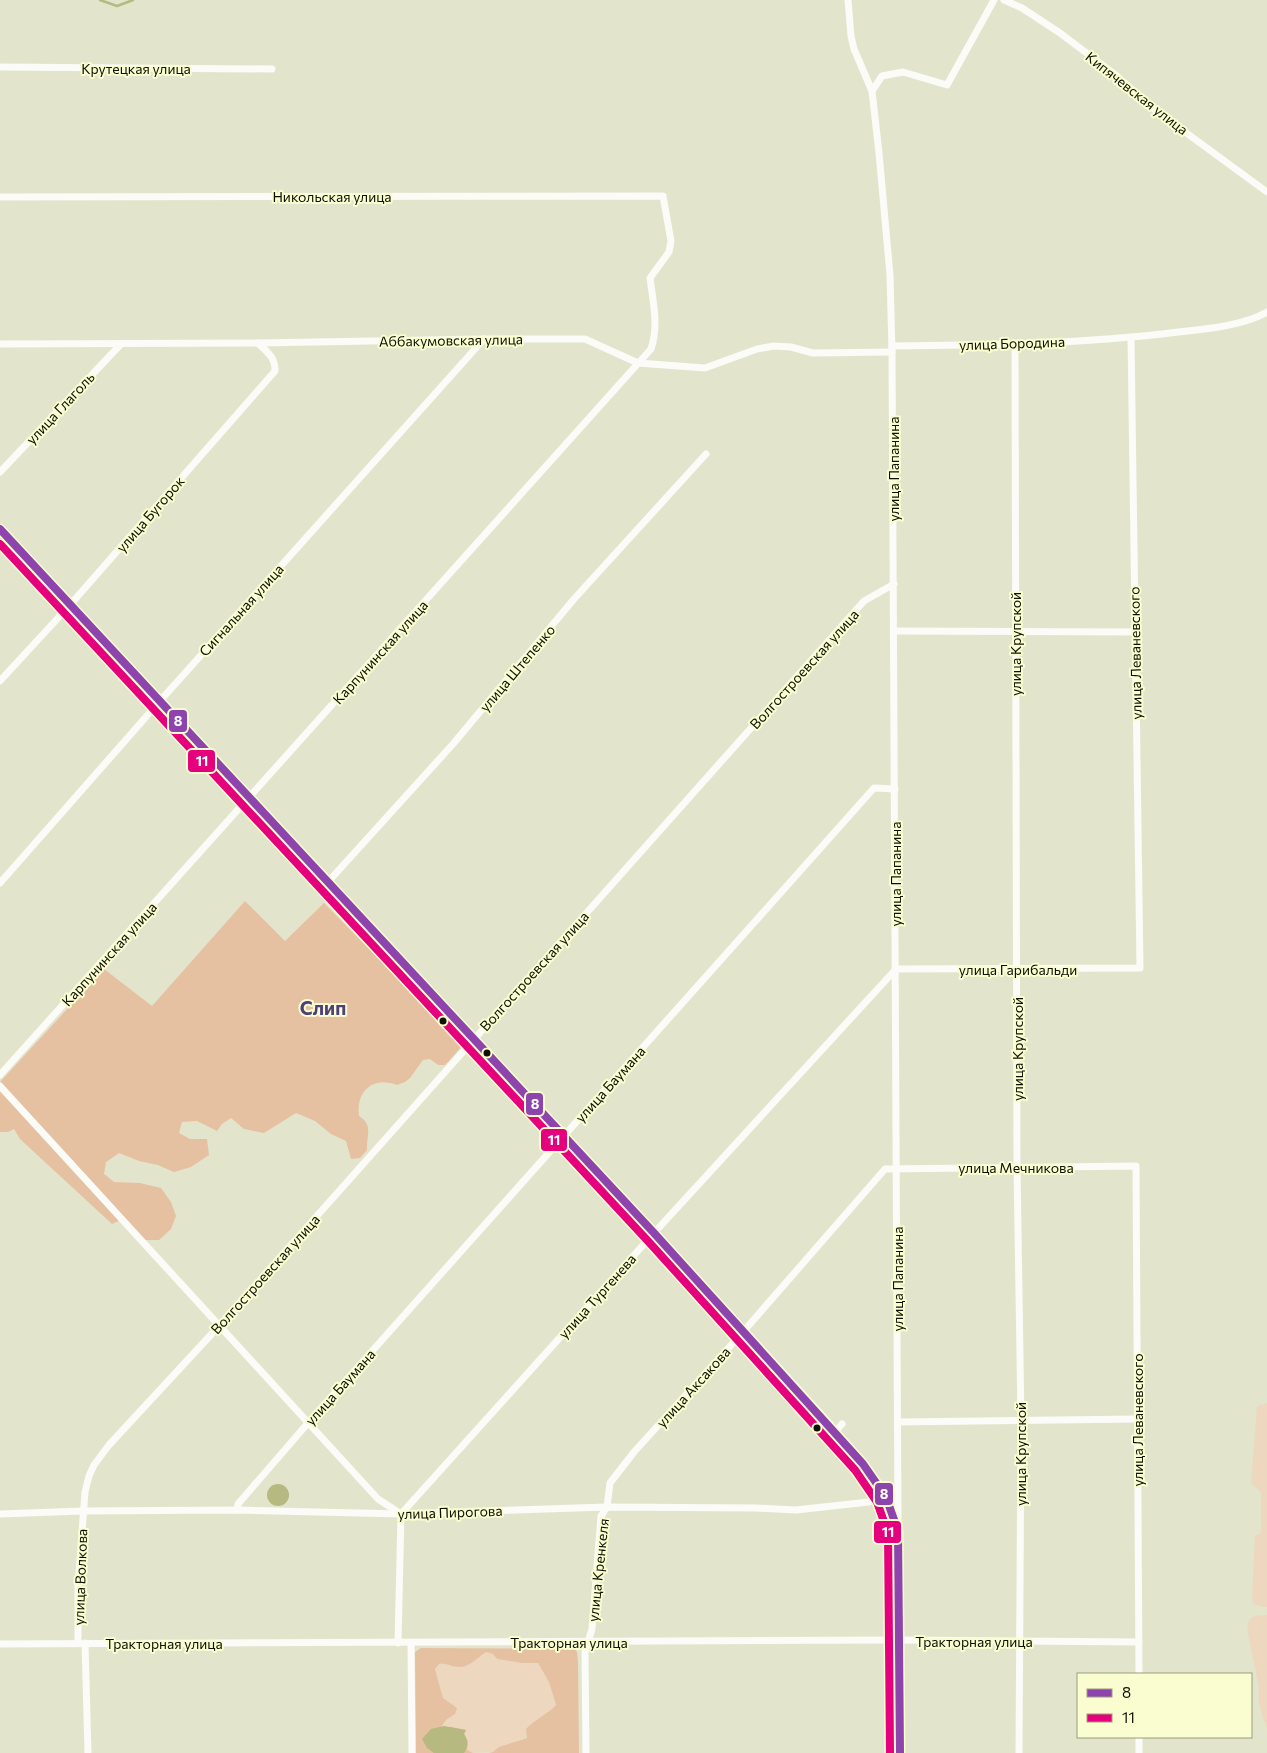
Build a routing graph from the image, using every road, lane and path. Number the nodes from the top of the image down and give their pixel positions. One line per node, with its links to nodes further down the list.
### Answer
1 (848, 0): 6 (street, улица Папанина)
2 (994, 0): 6 (street)
3 (1004, 0): 7 (street, Кипячевская улица)
4 (0, 67): 5 (street, Крутецкая улица)
5 (272, 69)
6 (872, 91): 17 (street, улица Папанина)
7 (1267, 192)
8 (663, 196): 9 (street, Никольская улица); 18 (street, Карпунинская улица)
9 (0, 197)
10 (1267, 312): 11 (street, улица Бородина)
11 (1131, 338): 16 (street, улица Бородина); 26 (street, улица Леваневского)
12 (484, 339): 15 (street, Аббакумовская улица); 18 (street, Аббакумовская улица); 28 (street, Сигнальная улица)
13 (0, 344): 14 (street, Аббакумовская улица)
14 (121, 344): 15 (street, Аббакумовская улица); 20 (street, улица Глаголь)
15 (258, 344): 23 (street, улица Бугорок)
16 (1014, 344): 17 (street, улица Бородина); 25 (street, улица Крупской)
17 (892, 349): 18 (street, Аббакумовская улица); 22 (street, улица Папанина)
18 (638, 364): 30 (street, Карпунинская улица)
19 (706, 454): 31 (street, улица Штепенко)
20 (0, 472)
21 (0, 529): 23 (street)
22 (894, 584): 24 (street, улица Папанина); 36 (street, Волгостроевская улица)
23 (70, 605): 27 (street, улица Бугорок); 28 (street)
24 (894, 631): 25 (street); 29 (street, улица Папанина)
25 (1015, 631): 26 (street); 33 (street, улица Крупской)
26 (1134, 632): 34 (street, улица Леваневского)
27 (0, 681)
28 (160, 701): 30 (street); 32 (street, Сигнальная улица)
29 (894, 788): 35 (street, улица Папанина); 39 (street, улица Баумана)
30 (250, 798): 31 (street); 37 (street, Карпунинская улица)
31 (328, 882): 36 (street)
32 (0, 883)
33 (1016, 968): 34 (street, улица Гарибальди); 35 (street, улица Гарибальди); 41 (street, улица Крупской)
34 (1140, 968)
35 (896, 970): 42 (street, улица Папанина); 43 (street, улица Тургенева)
36 (474, 1039): 39 (street); 44 (street, Волгостроевская улица)
37 (0, 1074)
38 (0, 1086): 44 (street)
39 (563, 1136): 43 (street); 49 (street, улица Баумана)
40 (1136, 1166): 41 (street, улица Мечникова); 46 (street, улица Леваневского)
41 (1017, 1167): 42 (street, улица Мечникова); 47 (street, улица Крупской)
42 (896, 1168): 45 (street, улица Аксакова); 48 (street, улица Папанина)
43 (654, 1233): 45 (street); 56 (street, улица Тургенева)
44 (219, 1326): 49 (street); 54 (street, Волгостроевская улица)
45 (743, 1332): 51 (street); 52 (street, улица Аксакова)
46 (1136, 1419): 47 (street); 61 (street, улица Леваневского)
47 (1021, 1420): 48 (street); 60 (street, улица Крупской)
48 (898, 1422): 50 (street, улица Папанина)
49 (308, 1423): 53 (street, улица Баумана); 56 (street)
50 (897, 1491): 51 (street, улица Пирогова); 57 (street, улица Папанина)
51 (886, 1497): 52 (street, улица Пирогова); 57 (street)
52 (607, 1507): 56 (street, улица Пирогова); 59 (street, улица Кренкеля)
53 (237, 1510): 54 (street, улица Пирогова); 56 (street, улица Пирогова)
54 (82, 1511): 55 (street, улица Пирогова); 62 (street, улица Волкова)
55 (0, 1514)
56 (401, 1514): 63 (street)
57 (898, 1531): 58 (street, улица Папанина)
58 (899, 1640): 59 (street, Тракторная улица); 60 (street, Тракторная улица); 71 (street, улица Папанина)
59 (588, 1641): 64 (street, Тракторная улица); 70 (street, улица Кренкеля)
60 (1018, 1641): 61 (street, Тракторная улица); 72 (street, улица Крупской)
61 (1139, 1642): 66 (street, улица Леваневского)
62 (81, 1643): 63 (street, Тракторная улица); 65 (street, Тракторная улица); 68 (street, улица Волкова)
63 (398, 1643): 64 (street, Тракторная улица)
64 (411, 1643): 69 (street)
65 (0, 1644)
66 (1139, 1673)
67 (1139, 1738): 73 (street)
68 (88, 1753)
69 (412, 1753)
70 (586, 1753)
71 (900, 1753)
72 (1019, 1753)
73 (1139, 1753)

